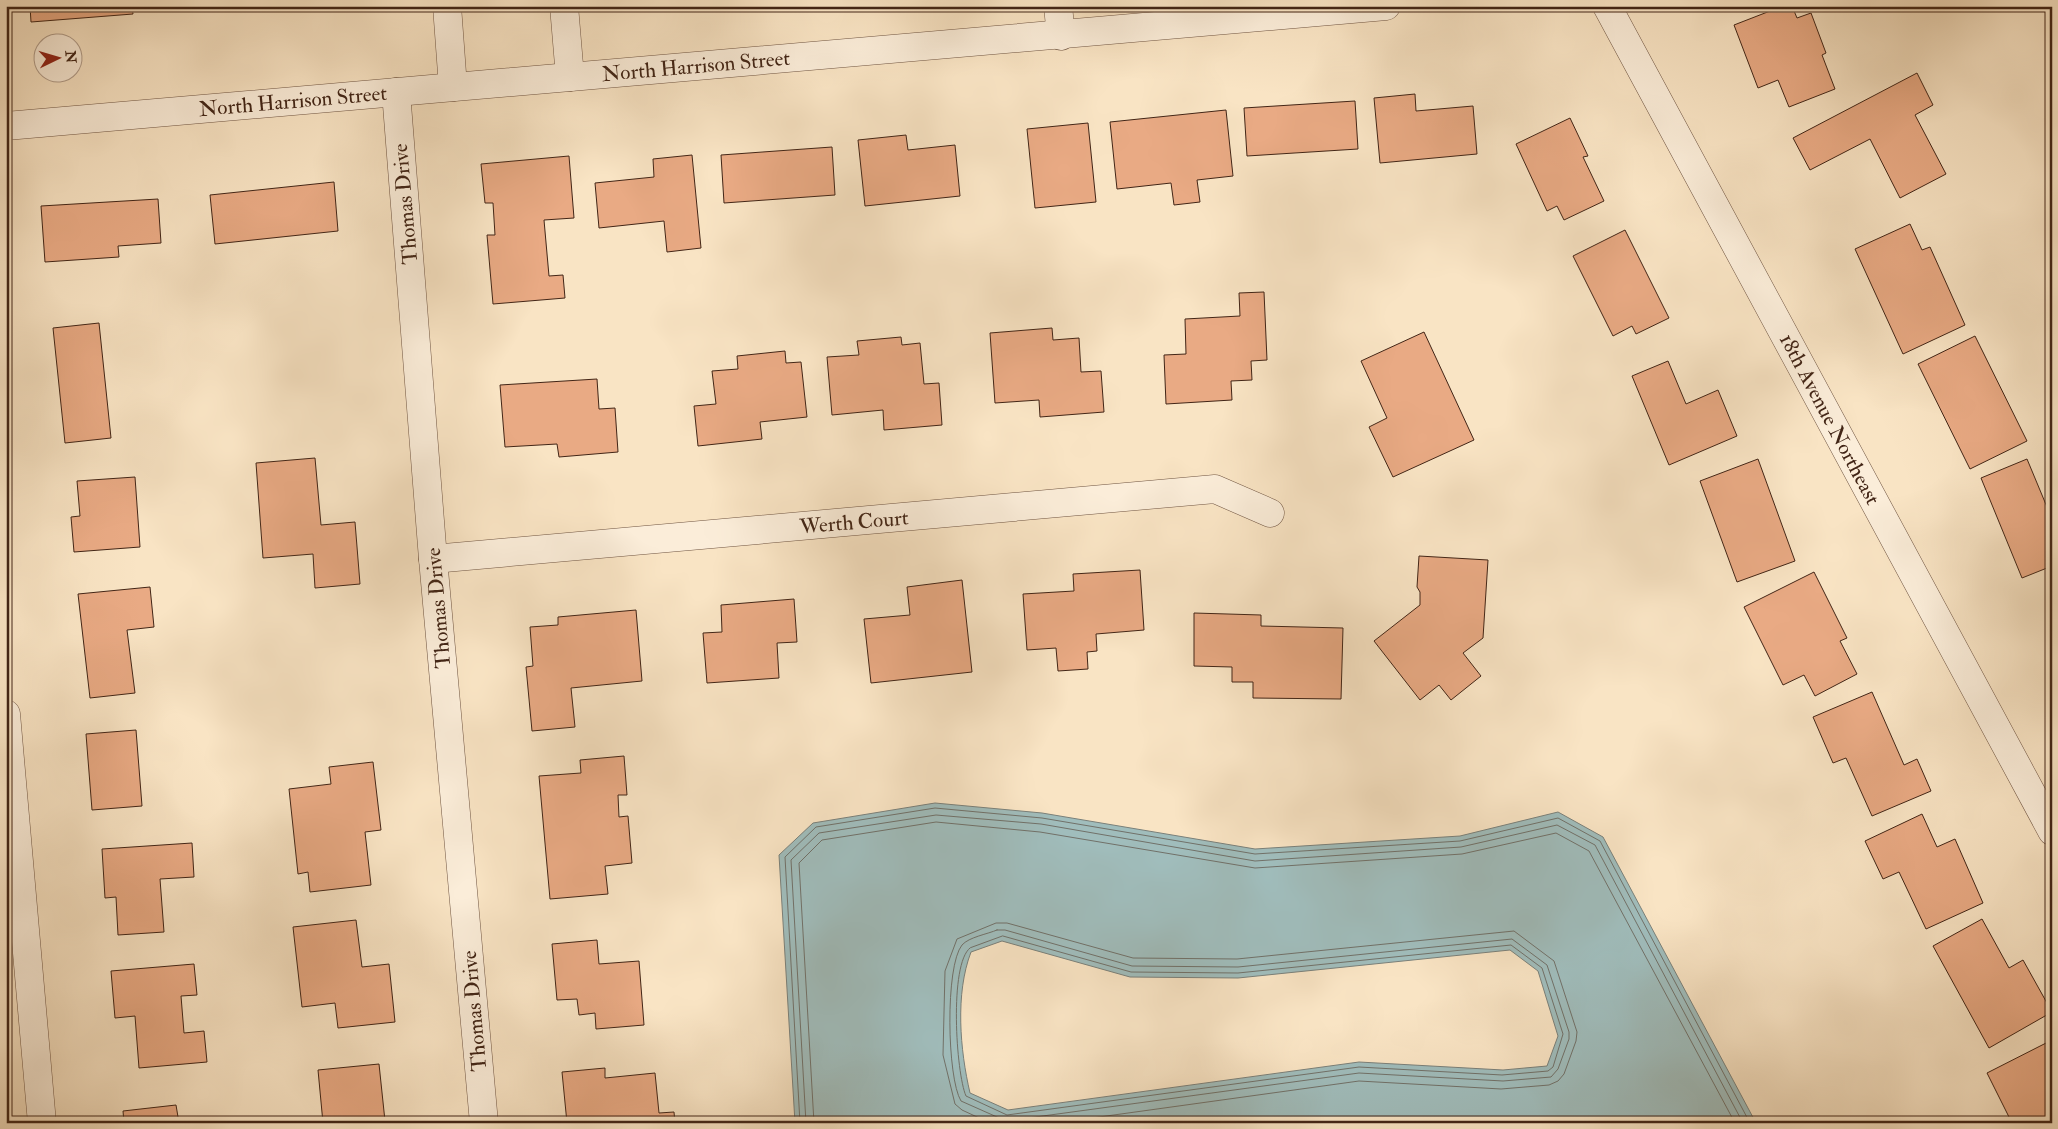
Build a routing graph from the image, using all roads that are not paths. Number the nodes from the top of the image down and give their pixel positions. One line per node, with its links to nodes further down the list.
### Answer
1 (447, 6): 8 (street)
2 (564, 6): 7 (street)
3 (1058, 6): 6 (street)
4 (1386, 6): 6 (street, North Harrison Street)
5 (1607, 6): 14 (street, 18th Avenue Northeast)
6 (1060, 36): 7 (street, North Harrison Street)
7 (570, 77): 8 (street, North Harrison Street)
8 (453, 87): 9 (street, North Harrison Street)
9 (396, 92): 10 (street, North Harrison Street); 12 (street, Thomas Drive)
10 (6, 126)
11 (1270, 513): 12 (street, Werth Court)
12 (433, 559): 16 (street, Thomas Drive)
13 (6, 714): 15 (street)
14 (2052, 831)
15 (42, 1123)
16 (484, 1123)

